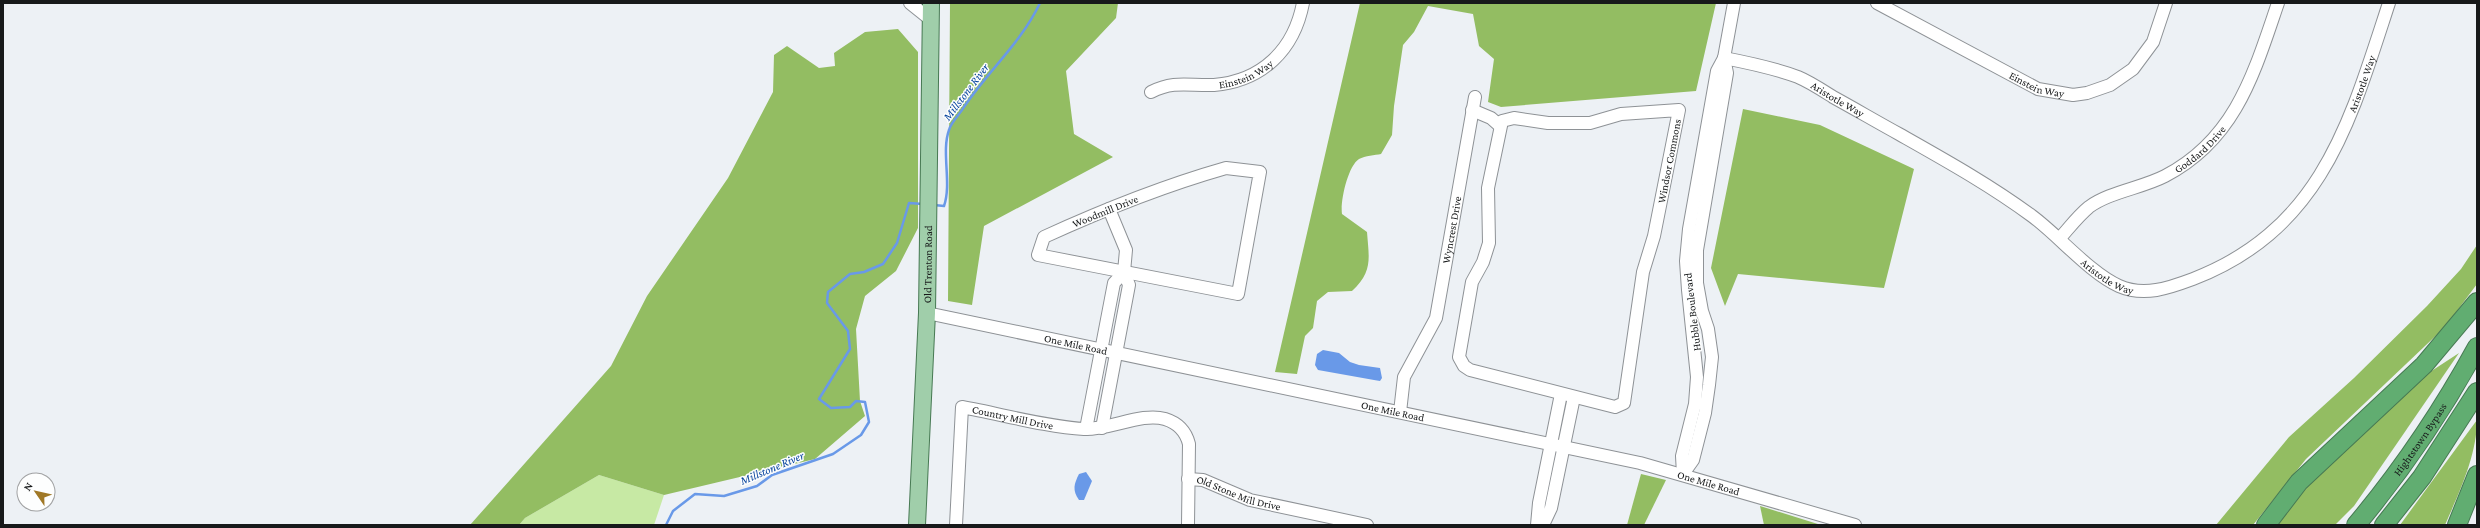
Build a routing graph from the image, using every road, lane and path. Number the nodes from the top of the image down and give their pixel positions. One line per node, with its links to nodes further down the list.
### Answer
1 (910, 3): 9 (street)
2 (931, 3): 9 (main road, Old Trenton Road)
3 (1302, 3): 11 (street, Einstein Way)
4 (1734, 3): 10 (street, Hubble Boulevard)
5 (1877, 3): 6 (street, Einstein Way)
6 (2166, 3)
7 (2278, 3): 16 (street, Goddard Drive)
8 (2389, 3): 16 (street, Aristotle Way)
9 (930, 19): 19 (main road, Old Trenton Road)
10 (1724, 58): 16 (street, Aristotle Way); 31 (street, Hubble Boulevard); 31 (street, Hubble Boulevard)
11 (1152, 92)
12 (1475, 97): 13 (street, Wyncrest Drive)
13 (1472, 110): 14 (street); 26 (street, Wyncrest Drive)
14 (1500, 126): 24 (street, Windsor Commons); 25 (street, Windsor Commons)
15 (1108, 209): 17 (street); 17 (street, Woodmill Drive); 17 (street, Woodmill Drive)
16 (2060, 238)
17 (1124, 272): 21 (street); 22 (street)
18 (2477, 302): 41 (highway)
19 (926, 313): 21 (street, One Mile Road); 34 (main road, Old Trenton Road)
20 (2477, 348): 42 (highway, Hightstown Bypass)
21 (1101, 350): 22 (street, One Mile Road); 28 (street)
22 (1117, 353): 26 (street, One Mile Road); 27 (street)
23 (2477, 392): 43 (highway, Hightstown Bypass)
24 (1561, 394): 25 (street, Windsor Commons); 29 (street)
25 (1574, 397): 30 (street)
26 (1400, 412): 29 (street, One Mile Road)
27 (1102, 428): 28 (street, Old Stone Mill Drive); 33 (street, Old Stone Mill Drive)
28 (1086, 429): 35 (street, Country Mill Drive)
29 (1551, 443): 30 (street, One Mile Road); 38 (street)
30 (1564, 446): 31 (street, One Mile Road); 39 (street)
31 (1683, 474): 40 (street, One Mile Road)
32 (2477, 475): 44 (highway)
33 (1188, 479): 36 (street); 37 (street, Old Stone Mill Drive)
34 (917, 525)
35 (956, 525)
36 (1188, 525)
37 (1366, 525)
38 (1537, 525)
39 (1543, 525)
40 (1855, 525)
41 (2266, 525)
42 (2356, 525)
43 (2384, 525)
44 (2457, 525)

